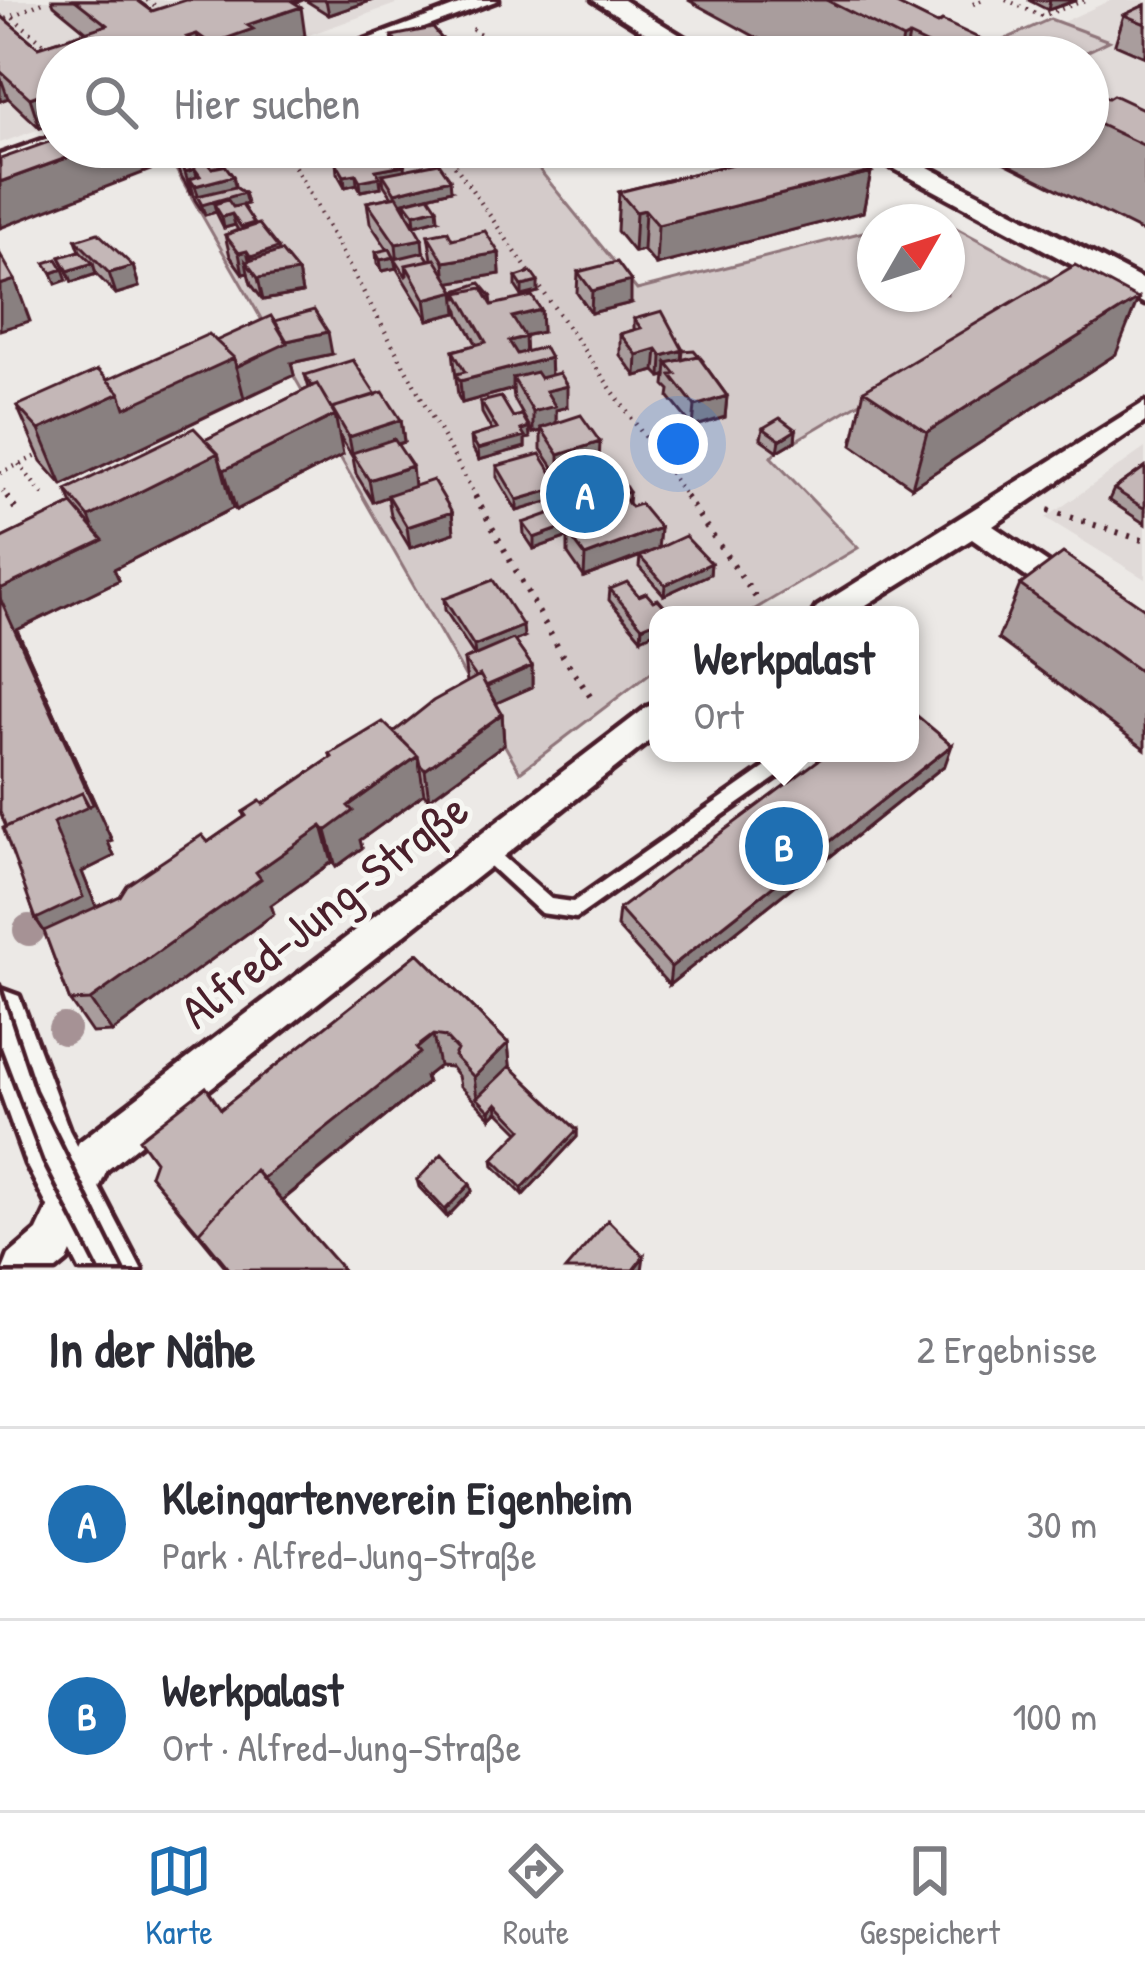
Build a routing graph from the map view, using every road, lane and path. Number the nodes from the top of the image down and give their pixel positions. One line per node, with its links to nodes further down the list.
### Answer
1 (47, 0): 9 (path)
2 (148, 0): 10 (path)
3 (489, 0): 14 (street)
4 (605, 0): 16 (main road)
5 (983, 0): 8 (path)
6 (1006, 0): 7 (path)
7 (1085, 0)
8 (974, 4)
9 (13, 17): 11 (path); 13 (path)
10 (174, 19)
11 (0, 22)
12 (467, 26): 15 (path)
13 (36, 36)
14 (388, 36)
15 (483, 36)
16 (667, 36)
17 (36, 145): 18 (lane)
18 (0, 158)
19 (36, 163): 23 (street)
20 (295, 168): 38 (path)
21 (457, 168): 35 (path)
22 (908, 168): 24 (main road)
23 (0, 176)
24 (1145, 294)
25 (1145, 410): 33 (street)
26 (56, 448): 27 (path)
27 (19, 464): 28 (path); 30 (path)
28 (0, 473)
29 (3, 491): 32 (path)
30 (46, 500)
31 (1048, 510): 34 (path)
32 (19, 513)
33 (973, 526): 36 (street); 37 (street)
34 (1145, 541)
35 (759, 602)
36 (841, 606)
37 (1092, 608)
38 (594, 702)
39 (649, 723): 41 (street, Alfred-Jung-Straße)
40 (785, 762): 41 (lane)
41 (484, 850): 43 (street, Alfred-Jung-Straße)
42 (0, 1014): 43 (main road)
43 (74, 1200): 44 (street, Alfred-Jung-Straße); 45 (main road)
44 (24, 1270)
45 (112, 1270)

